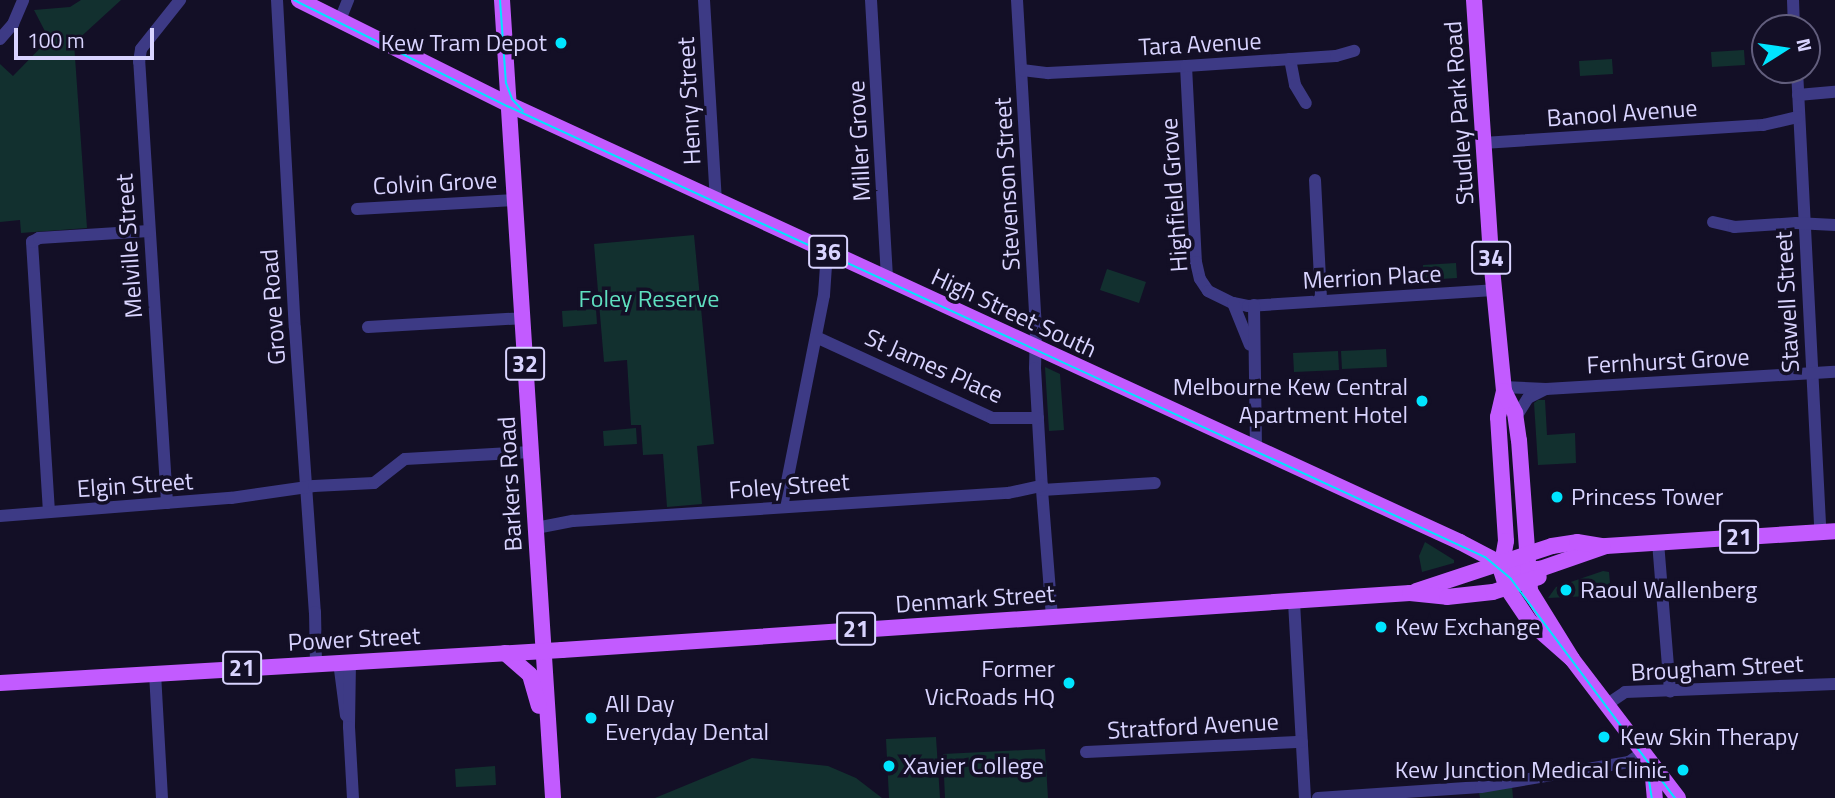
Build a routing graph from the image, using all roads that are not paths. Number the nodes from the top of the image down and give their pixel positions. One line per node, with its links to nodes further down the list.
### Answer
1 (23, 0): 12 (street)
2 (180, 0): 31 (street, Melville Street)
3 (277, 0): 53 (street, Grove Road)
4 (299, 0): 11 (main road, 36)
5 (348, 0): 11 (street)
6 (502, 0): 21 (main road, Barkers Road / 32)
7 (704, 0): 26 (street, Henry Street)
8 (871, 0): 33 (street, Miller Grove)
9 (1017, 0): 16 (street, Stevenson Street)
10 (1474, 0): 23 (main road, Studley Park Road / 34)
11 (340, 20): 21 (main road, 36)
12 (0, 39)
13 (1354, 51): 14 (street, Tara Avenue)
14 (1290, 59): 15 (street, Tara Avenue); 20 (street)
15 (1186, 66): 16 (street, Tara Avenue); 36 (street, Highfield Grove)
16 (1022, 75): 41 (street, Stevenson Street)
17 (1798, 84): 19 (street, Stawell Street)
18 (1835, 92): 19 (street)
19 (1798, 94): 22 (street, Stawell Street)
20 (1306, 103)
21 (508, 104): 25 (main road, Barkers Road / 32); 26 (main road, High Street South / 36)
22 (1799, 123): 23 (street, Banool Avenue); 29 (street, Stawell Street)
23 (1483, 143): 34 (main road, Studley Park Road / 34)
24 (1315, 180): 35 (street)
25 (515, 200): 27 (street, Colvin Grove); 38 (main road, Barkers Road / 32)
26 (716, 200): 32 (main road, High Street South / 36)
27 (357, 209)
28 (1713, 222): 29 (street)
29 (1804, 225): 30 (street); 44 (street, Stawell Street)
30 (1835, 225)
31 (149, 231): 54 (street, Melville Street); 57 (street)
32 (833, 254): 33 (main road, High Street South / 36); 40 (street)
33 (887, 279): 41 (main road, High Street South / 36)
34 (1493, 290): 35 (street, Merrion Place); 45 (main road, Studley Park Road / 34)
35 (1321, 300): 37 (street, Merrion Place)
36 (1233, 303): 37 (street, Highfield Grove); 42 (street)
37 (1254, 306): 42 (street)
38 (523, 318): 39 (street); 50 (main road, Barkers Road / 32)
39 (368, 327)
40 (816, 337): 48 (street, St James Place); 56 (street)
41 (1035, 348): 48 (street, Stevenson Street); 49 (main road, High Street South / 36)
42 (1253, 356): 49 (street)
43 (1835, 372): 44 (street, Fernhurst Grove)
44 (1812, 374): 46 (street, Fernhurst Grove); 60 (street, Stawell Street)
45 (1504, 389): 46 (street, Fernhurst Grove); 47 (main road, Studley Park Road / 34); 65 (main road, Studley Park Road / 34)
46 (1546, 389): 47 (street)
47 (1516, 417): 55 (main road, Studley Park Road / 34)
48 (1038, 418): 52 (street, Stevenson Street)
49 (1256, 449): 65 (main road, High Street South / 36)
50 (531, 452): 53 (street, Elgin Street); 59 (main road, Barkers Road / 32)
51 (1155, 483): 52 (street, Foley Street)
52 (1042, 490): 56 (street, Foley Street); 70 (street, Stevenson Street)
53 (307, 492): 54 (street, Elgin Street); 74 (street, Grove Road)
54 (167, 503): 57 (street, Elgin Street)
55 (1524, 503): 62 (main road); 64 (main road, Studley Park Road / 34)
56 (786, 507): 59 (street, Foley Street)
57 (49, 512): 58 (street, Elgin Street)
58 (0, 516)
59 (535, 524): 71 (main road, Barkers Road / 32)
60 (1827, 532): 61 (main road, 21)
61 (1658, 542): 63 (main road, 21); 78 (street)
62 (1552, 546): 63 (main road, 21); 64 (main road, 21)
63 (1603, 546): 66 (main road, 21)
64 (1526, 554): 65 (main road, 21); 66 (main road, 34)
65 (1501, 563): 66 (main road, High Street South); 67 (main road, 34); 68 (main road, Denmark Street / 21)
66 (1527, 576): 67 (main road, 21); 73 (main road, 34)
67 (1507, 588): 68 (main road, Denmark Street / 21); 73 (main road, 34)
68 (1410, 593): 69 (main road, Denmark Street / 21)
69 (1294, 602): 70 (main road, Denmark Street / 21); 81 (street)
70 (1052, 617): 71 (main road, Denmark Street / 21)
71 (543, 651): 72 (main road, Power Street / 21); 80 (main road, Barkers Road / 32)
72 (505, 653): 74 (main road, Power Street / 21); 80 (main road)
73 (1572, 659): 79 (main road, 34)
74 (332, 663): 75 (main road, Power Street / 21); 85 (street, Grove Road)
75 (155, 673): 76 (main road, Power Street / 21); 84 (street)
76 (0, 683)
77 (1835, 684): 78 (street, Brougham Street)
78 (1670, 692): 79 (street, Brougham Street)
79 (1606, 705): 83 (main road, 34)
80 (549, 738): 86 (main road, Barkers Road / 32)
81 (1302, 742): 82 (street, Stratford Avenue); 87 (street)
82 (1086, 752)
83 (1647, 760): 88 (street); 89 (main road); 90 (main road)
84 (162, 798)
85 (353, 798)
86 (553, 798)
87 (1305, 798)
88 (1318, 798)
89 (1655, 798)
90 (1678, 798)

